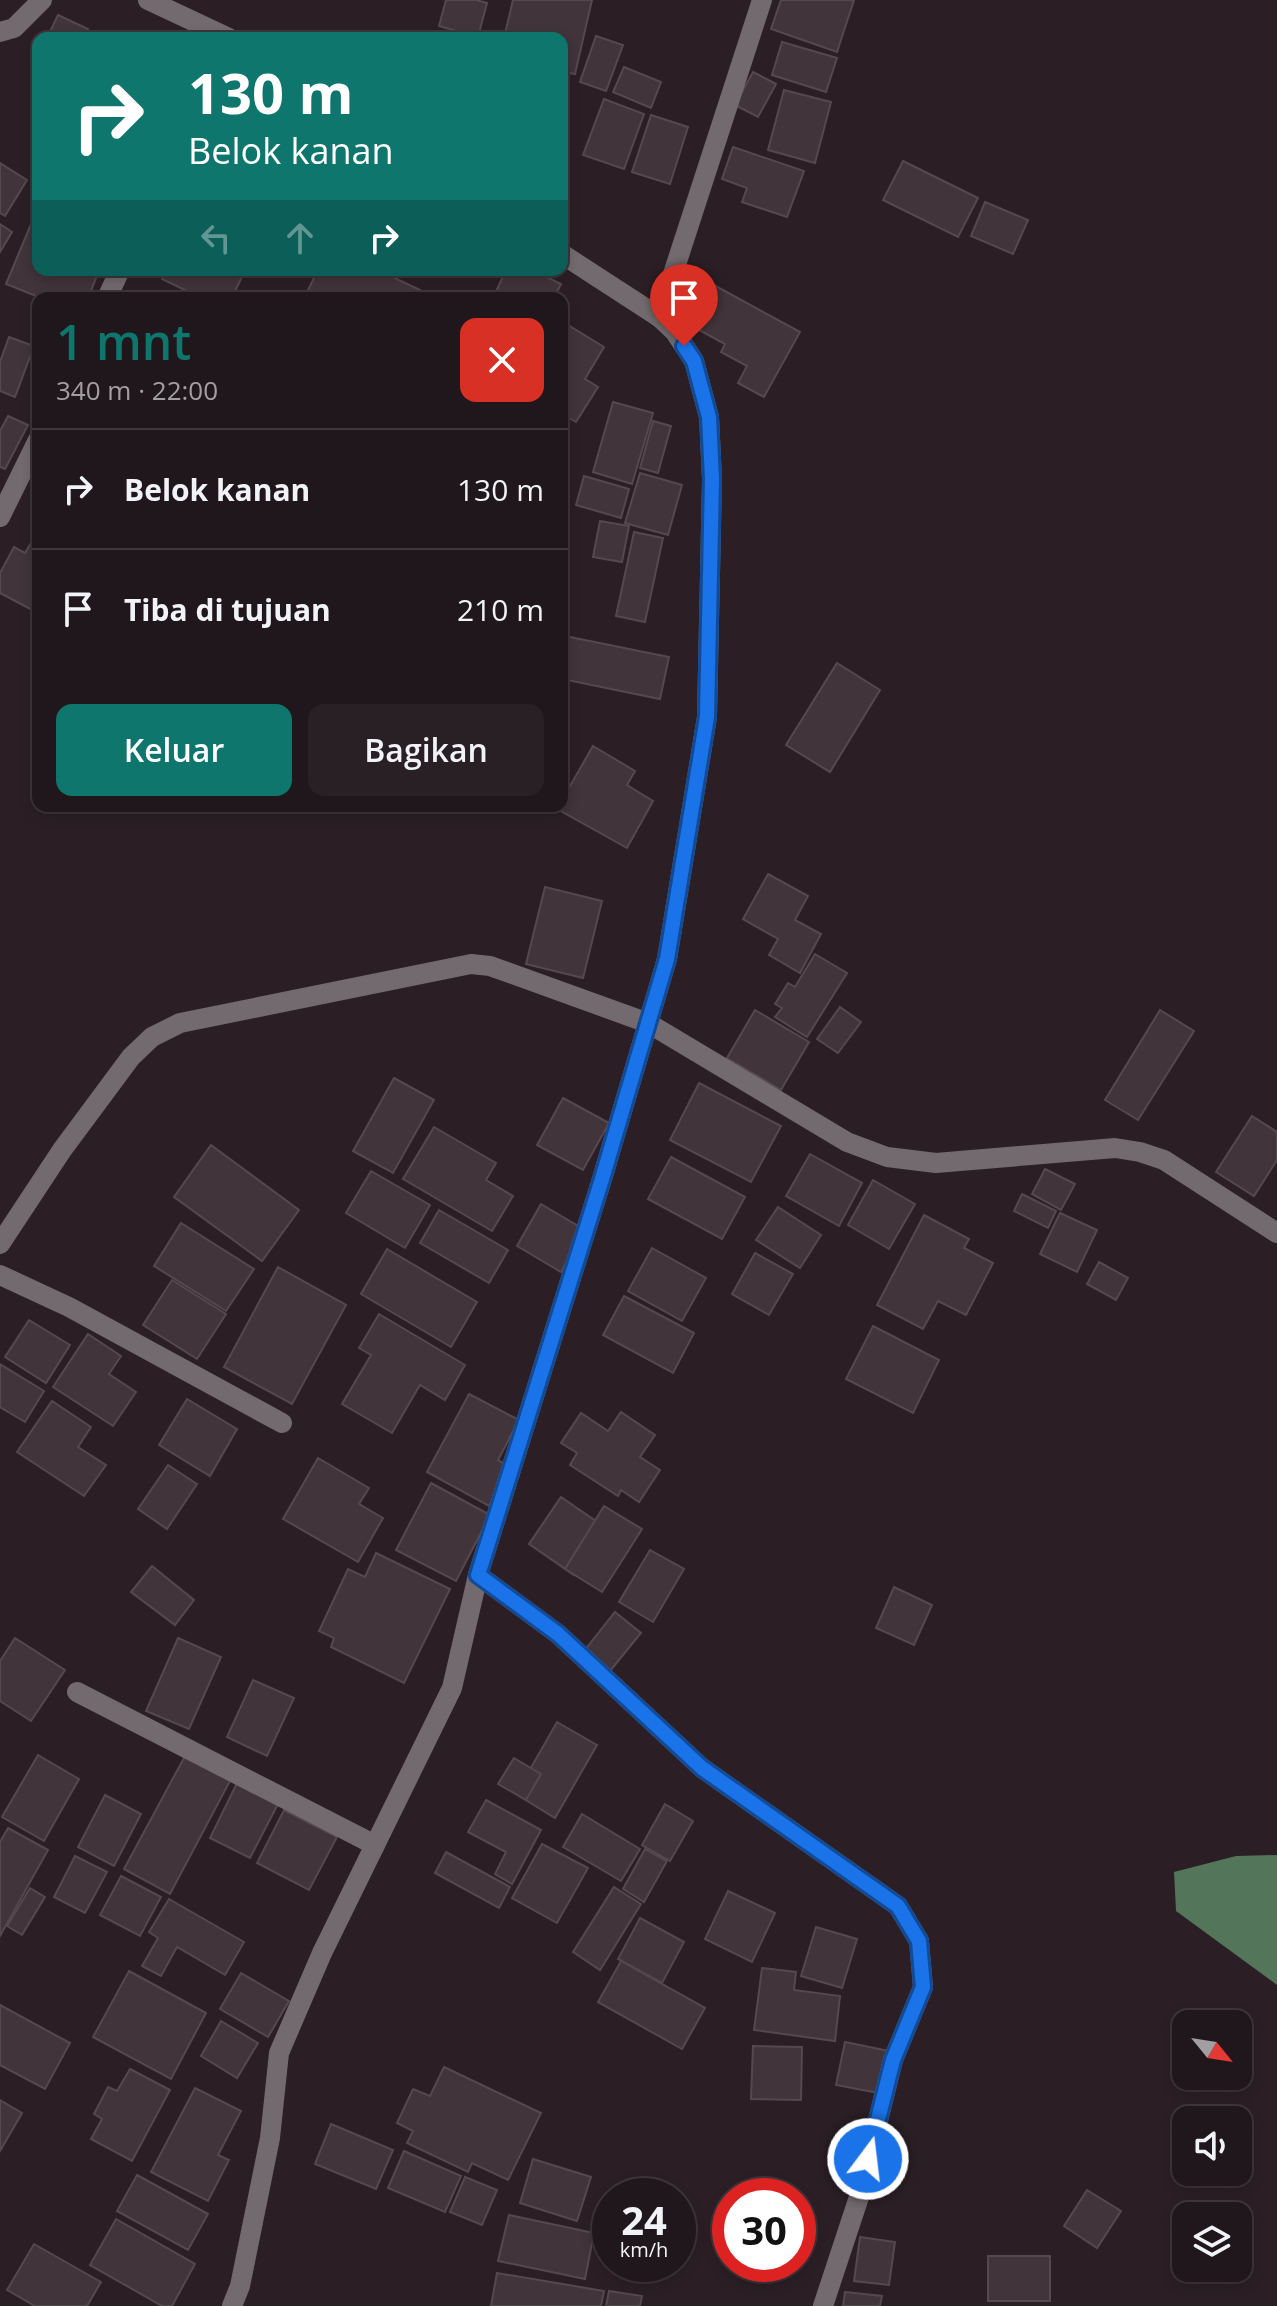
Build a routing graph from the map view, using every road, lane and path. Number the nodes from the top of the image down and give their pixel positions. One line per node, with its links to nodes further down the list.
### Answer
1 (42, 0): 4 (street)
2 (148, 0): 5 (street)
3 (762, 0): 7 (street)
4 (0, 32)
5 (216, 32)
6 (568, 258): 7 (street)
7 (659, 317): 10 (street)
8 (32, 452): 9 (street)
9 (0, 517)
10 (648, 1023): 11 (street); 12 (street); 15 (street)
11 (1277, 1233)
12 (0, 1244)
13 (0, 1275): 14 (street)
14 (282, 1423)
15 (478, 1575): 17 (street); 19 (street)
16 (77, 1692): 17 (street)
17 (375, 1845): 18 (street)
18 (232, 2306)
19 (823, 2306)

